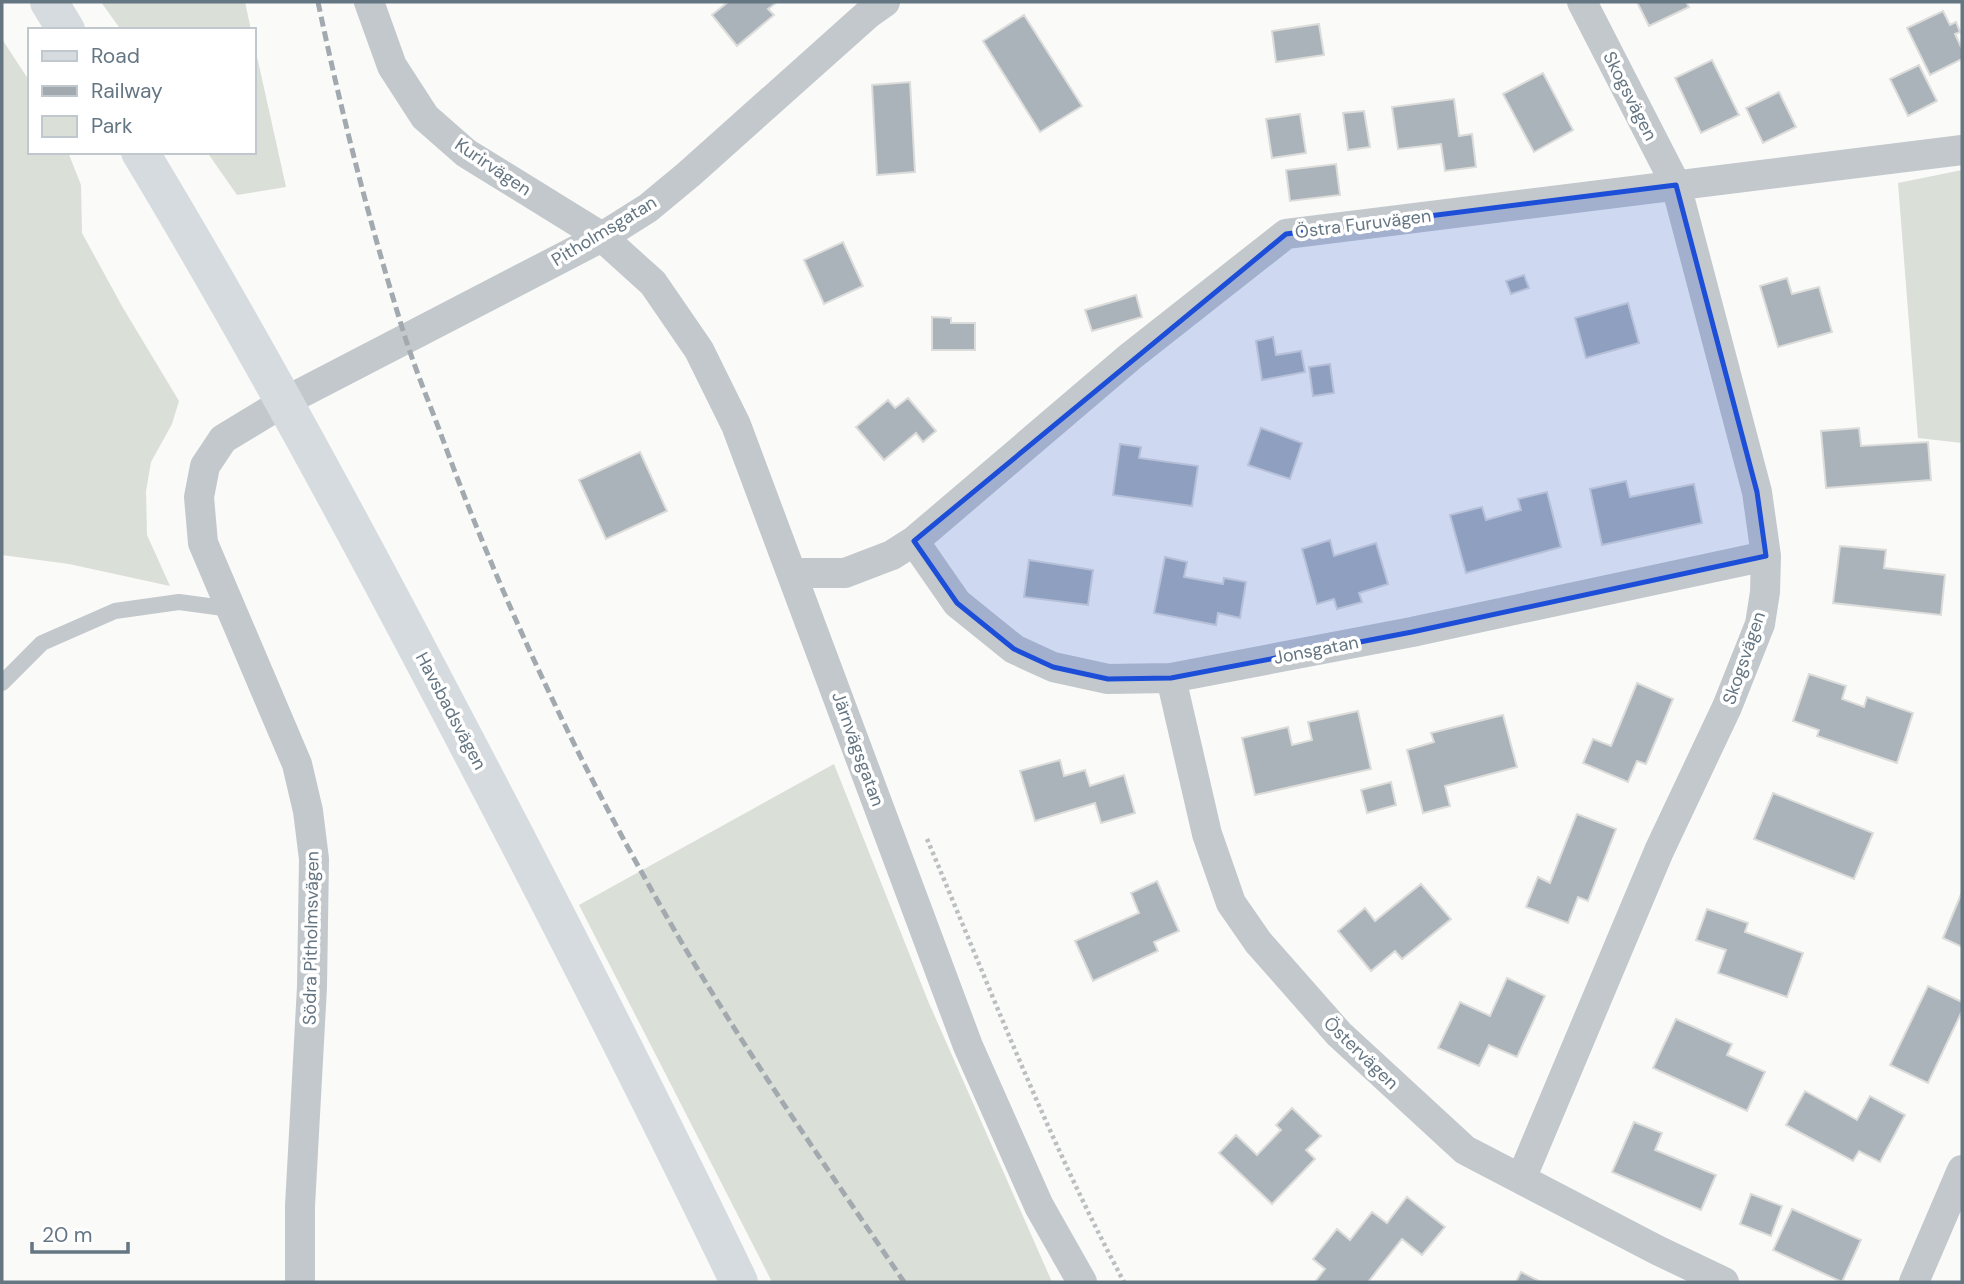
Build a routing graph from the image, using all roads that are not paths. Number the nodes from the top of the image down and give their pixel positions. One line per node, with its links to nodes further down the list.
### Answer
1 (48, 2): 5 (main road)
2 (369, 2): 9 (street, Kurirvägen)
3 (885, 2): 9 (street, Pitholmsgatan)
4 (1582, 2): 8 (street, Skogsvägen)
5 (65, 28)
6 (1962, 150): 8 (street, Östra Furuvägen)
7 (141, 154): 10 (main road, Havsbadsvägen)
8 (1676, 185): 11 (street, Östra Furuvägen); 12 (street, Skogsvägen)
9 (602, 237): 10 (street, Pitholmsgatan); 13 (street, Järnvägsgatan)
10 (284, 402): 14 (street, Södra Pitholmsvägen); 20 (main road, Havsbadsvägen)
11 (914, 541): 13 (street, Östra Furuvägen); 15 (street, Jonsgatan)
12 (1766, 556): 15 (street, Jonsgatan); 18 (street, Skogsvägen)
13 (793, 573): 21 (street, Järnvägsgatan)
14 (231, 609): 16 (lane); 19 (street, Södra Pitholmsvägen)
15 (1171, 678): 18 (street, Östervägen)
16 (2, 682)
17 (1962, 1170): 23 (street)
18 (1521, 1179): 22 (street, Östervägen)
19 (300, 1282)
20 (739, 1282)
21 (1082, 1282)
22 (1724, 1282)
23 (1914, 1282)

